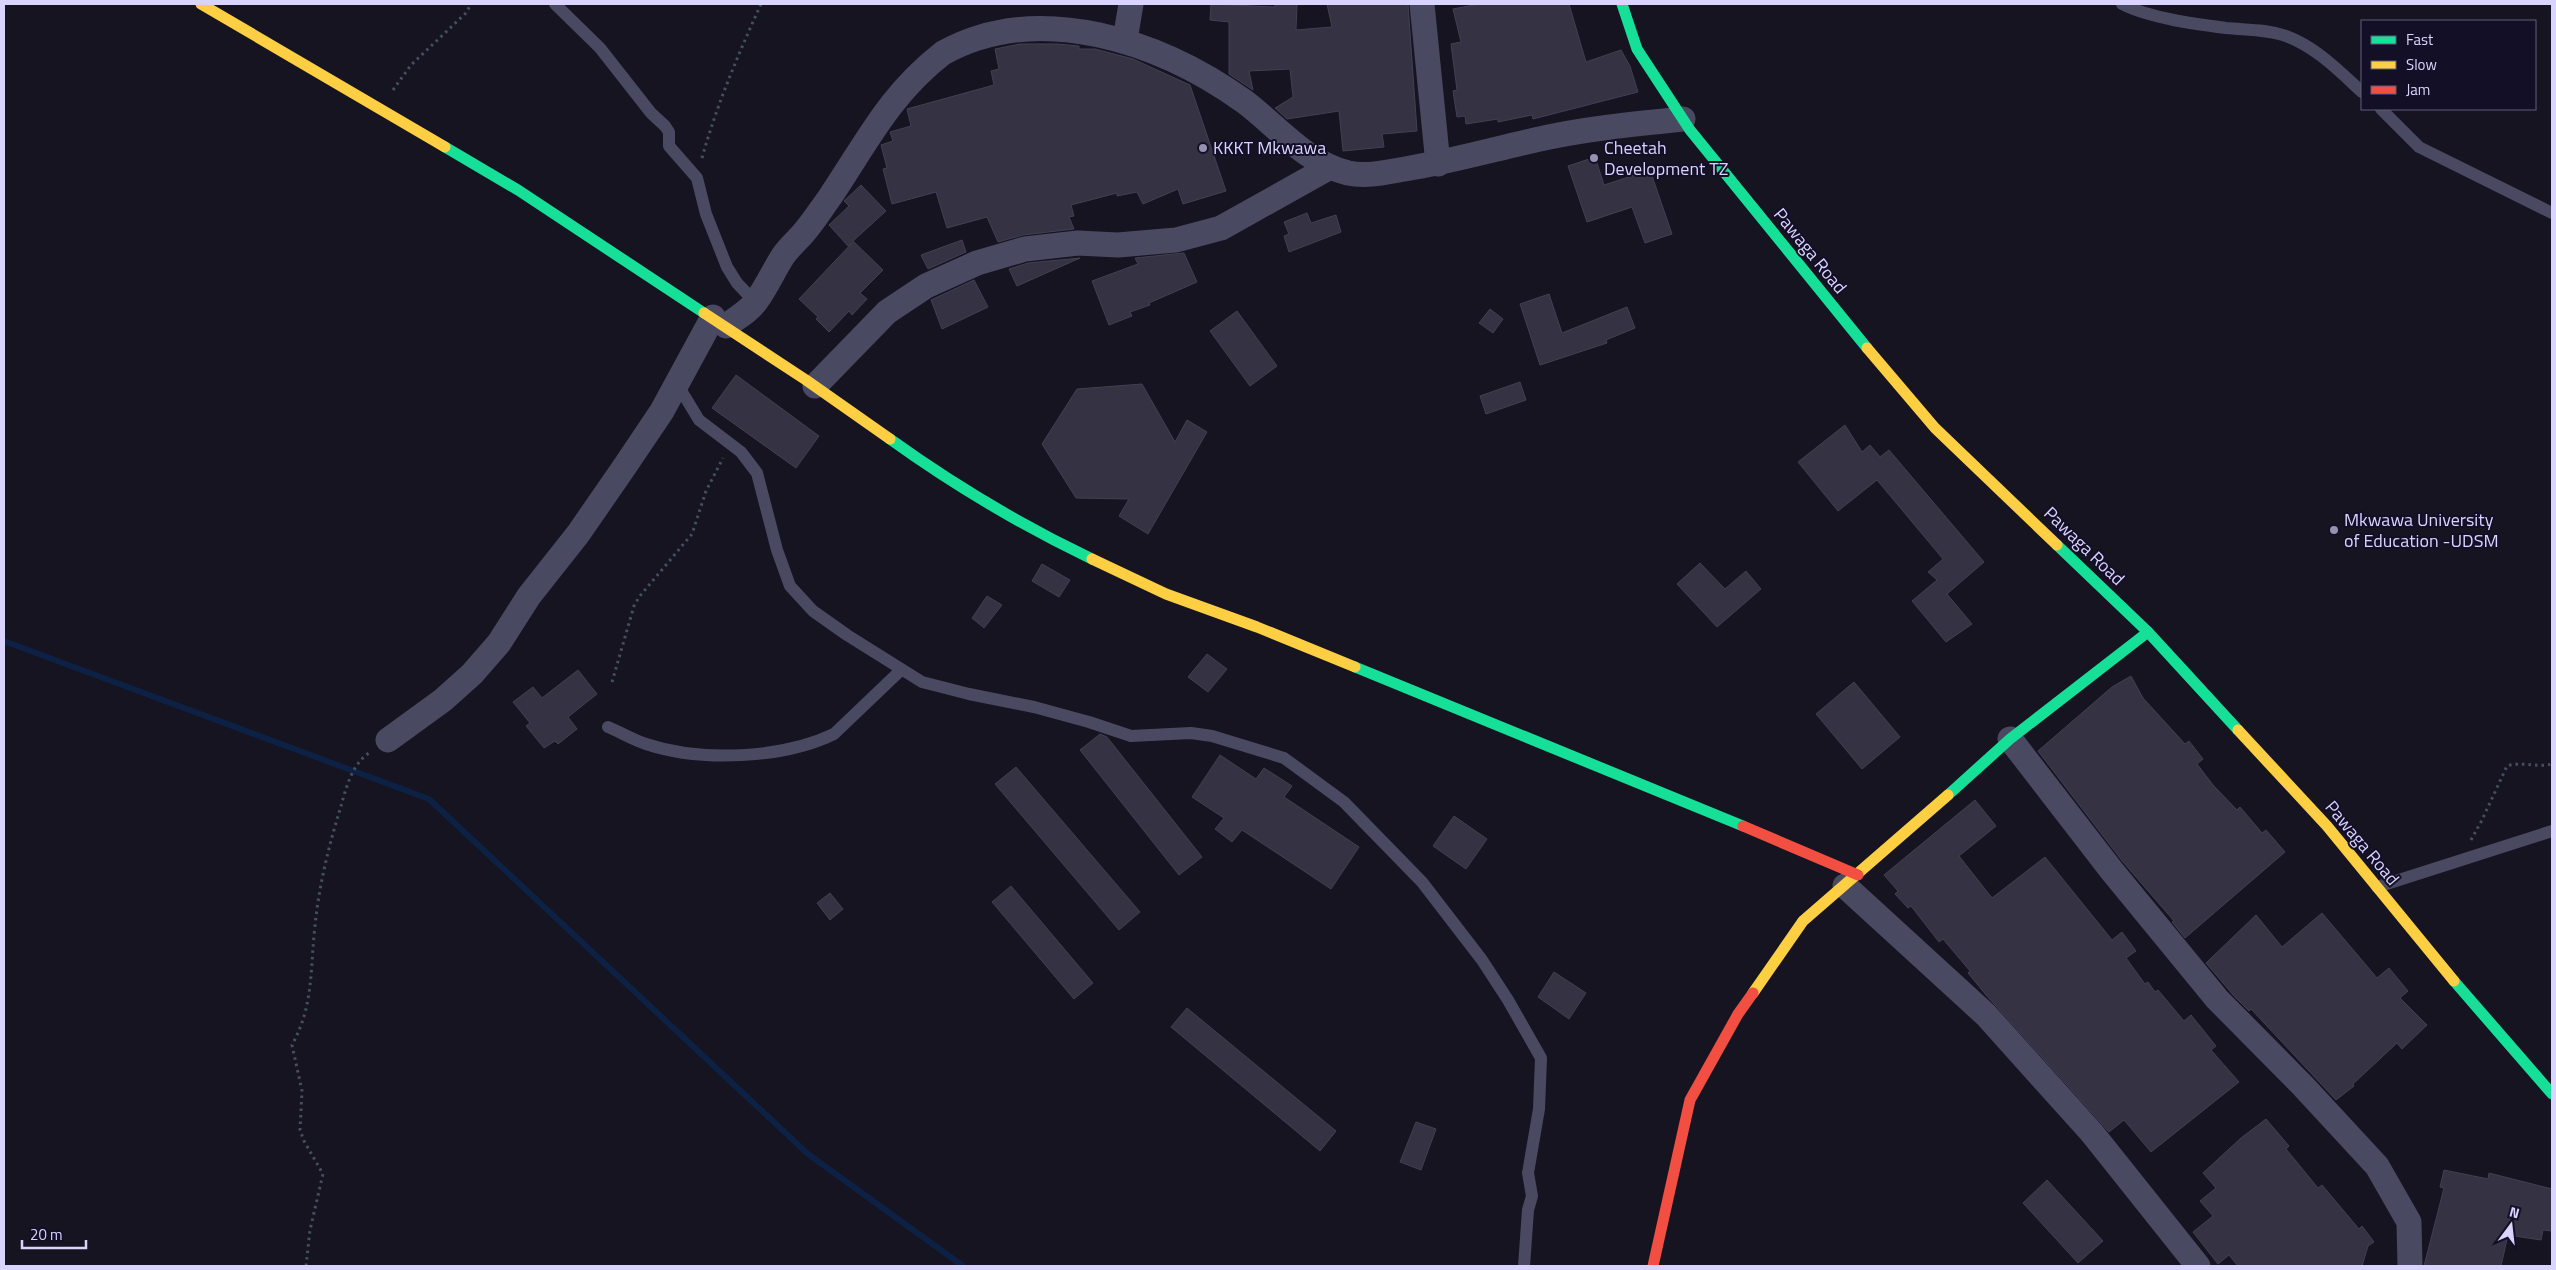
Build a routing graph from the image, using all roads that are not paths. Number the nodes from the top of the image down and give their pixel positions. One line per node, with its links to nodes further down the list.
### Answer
1 (201, 4): 15 (street)
2 (555, 4): 14 (lane)
3 (1131, 4): 7 (street)
4 (1422, 4): 11 (street)
5 (1622, 4): 10 (street, Pawaga Road)
6 (2122, 4): 8 (lane)
7 (1126, 34): 12 (street); 14 (street)
8 (2361, 91)
9 (2382, 110): 13 (lane)
10 (1683, 119): 11 (street); 18 (street, Pawaga Road)
11 (1438, 164): 12 (street)
12 (1330, 167): 17 (street)
13 (2552, 213)
14 (756, 303): 15 (street)
15 (720, 322): 16 (street); 17 (street)
16 (676, 382): 19 (lane); 22 (street)
17 (815, 386): 24 (street)
18 (2148, 632): 21 (street); 25 (street, Pawaga Road)
19 (901, 670): 20 (lane); 27 (lane)
20 (608, 726)
21 (2010, 739): 24 (street); 30 (street)
22 (388, 740)
23 (2552, 831): 25 (lane)
24 (1851, 881): 28 (street); 29 (street)
25 (2376, 886): 26 (street, Pawaga Road)
26 (2552, 1094)
27 (1524, 1266)
28 (1653, 1266)
29 (2198, 1266)
30 (2410, 1266)

